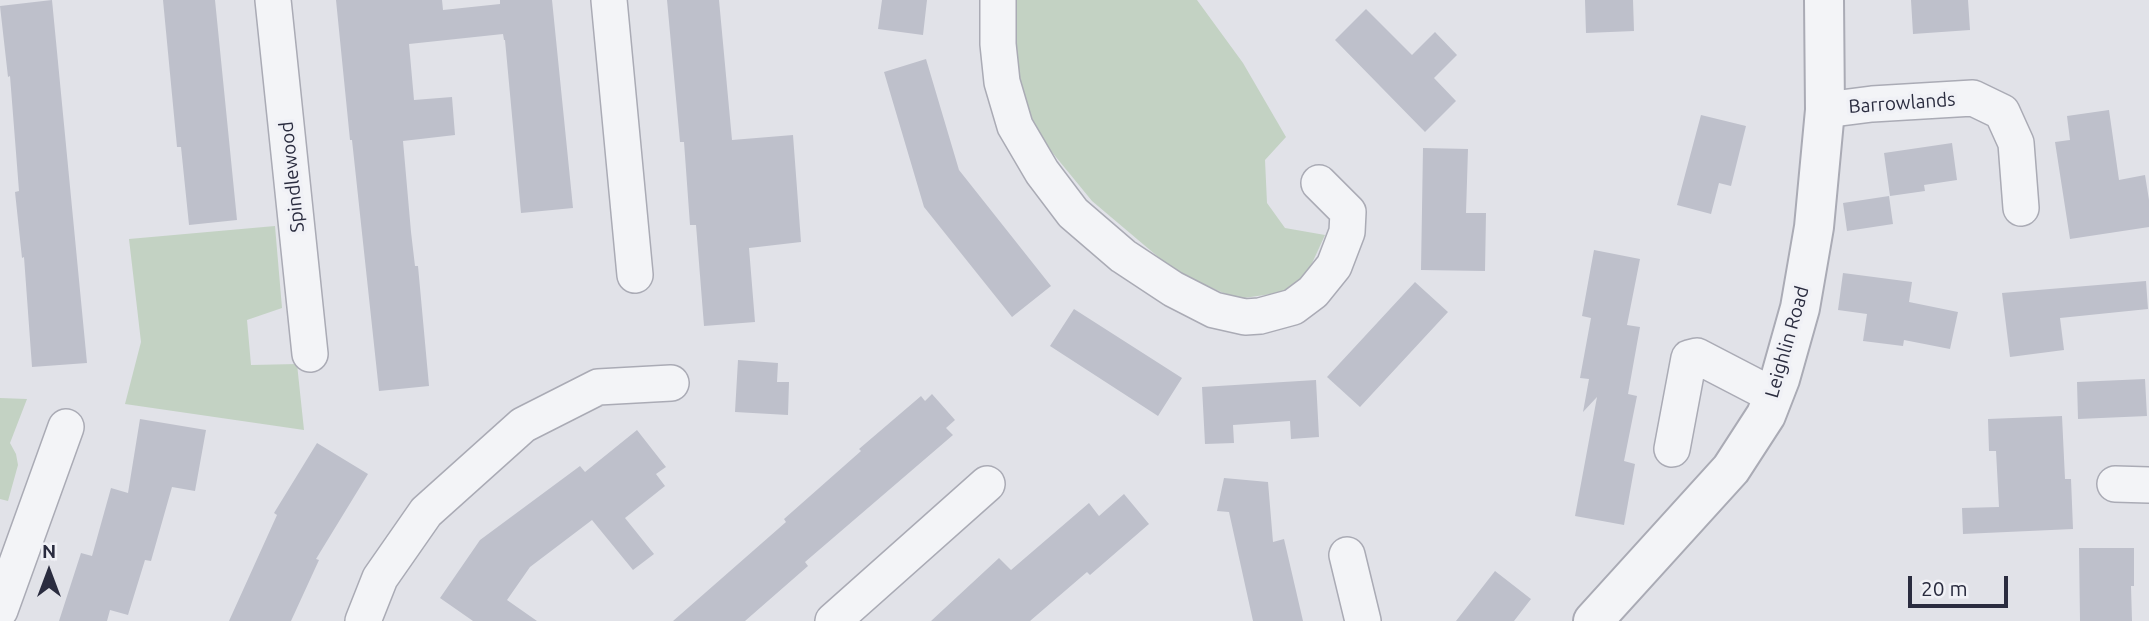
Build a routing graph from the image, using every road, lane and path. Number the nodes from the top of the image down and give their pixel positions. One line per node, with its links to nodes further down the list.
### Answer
1 (273, 0): 9 (street, Spindlewood)
2 (609, 0): 8 (street)
3 (998, 0): 6 (street)
4 (1824, 0): 5 (street, Leighlin Road)
5 (1825, 110): 7 (street, Barrowlands); 11 (street, Leighlin Road)
6 (1319, 183)
7 (2021, 208)
8 (635, 275)
9 (310, 354)
10 (671, 383): 17 (street)
11 (1774, 396): 13 (street); 20 (street, Leighlin Road)
12 (66, 427): 16 (street)
13 (1672, 449)
14 (987, 484): 18 (street)
15 (1347, 555): 19 (street)
16 (0, 610)
17 (363, 621)
18 (833, 621)
19 (1363, 621)
20 (1593, 621)

